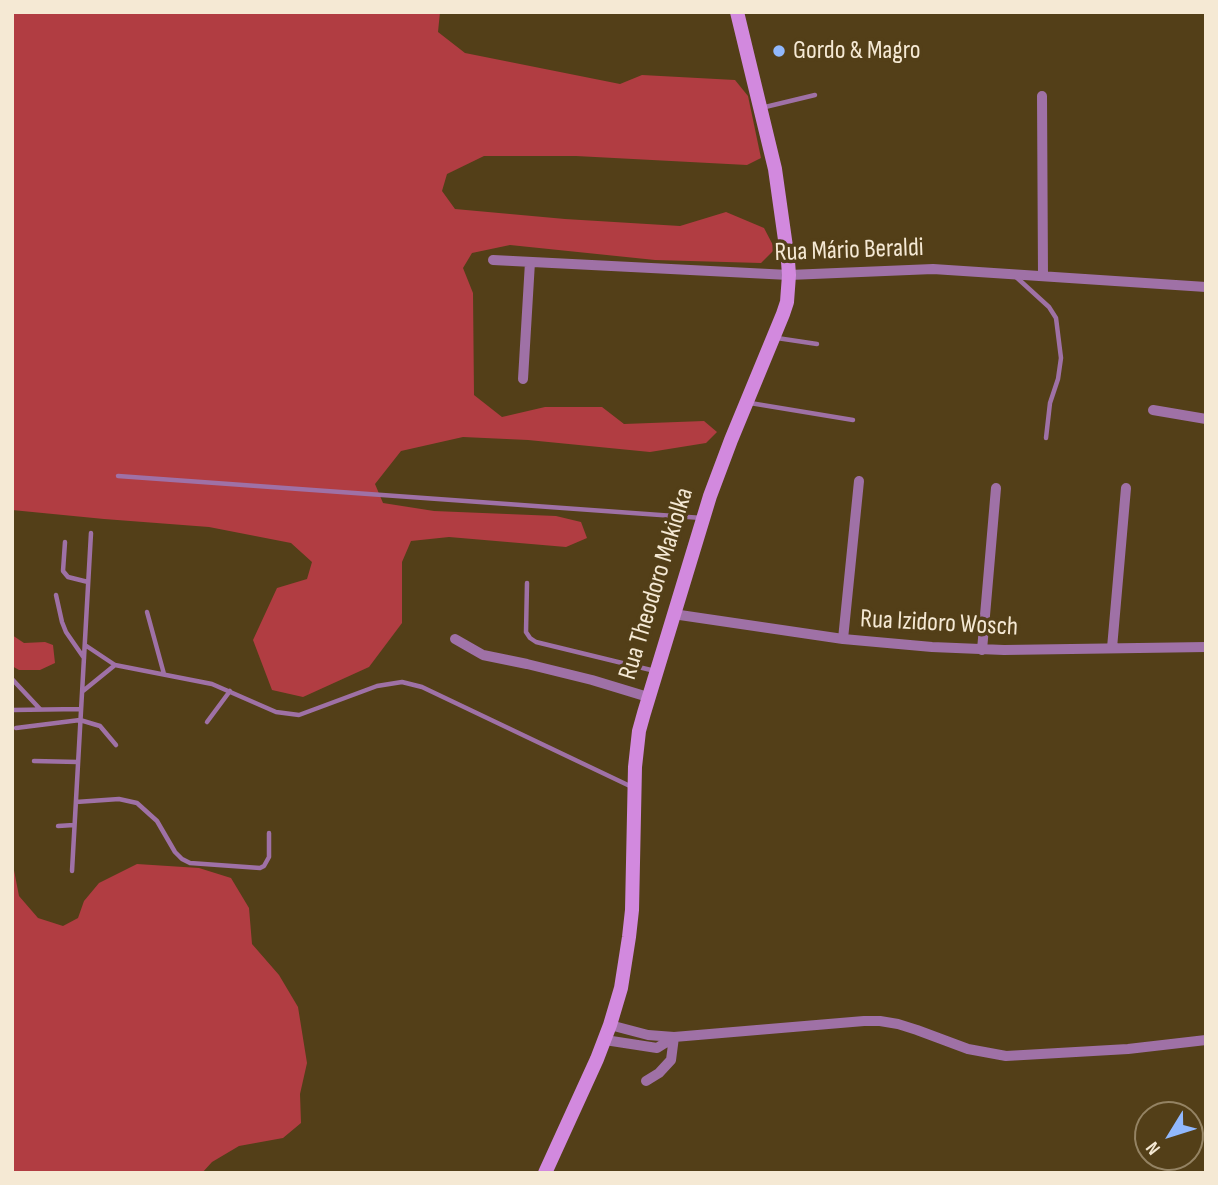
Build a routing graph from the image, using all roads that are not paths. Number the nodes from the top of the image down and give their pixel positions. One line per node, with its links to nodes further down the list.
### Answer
1 (737, 12): 4 (main road, Rua Theodoro Makiolka)
2 (815, 95): 4 (lane)
3 (1042, 96): 9 (street)
4 (761, 108): 8 (main road, Rua Theodoro Makiolka)
5 (493, 260): 6 (street, Rua Mário Beraldi)
6 (530, 261): 8 (street, Rua Mário Beraldi); 13 (street)
7 (1013, 274): 8 (street, Rua Mário Beraldi); 9 (street, Rua Mário Beraldi); 18 (lane)
8 (789, 275): 11 (main road, Rua Theodoro Makiolka)
9 (1043, 276): 10 (street, Rua Mário Beraldi)
10 (1206, 287)
11 (774, 338): 12 (lane); 14 (main road, Rua Theodoro Makiolka)
12 (817, 344)
13 (523, 379)
14 (746, 403): 17 (lane); 23 (main road, Rua Theodoro Makiolka)
15 (1153, 410): 16 (street)
16 (1206, 419)
17 (853, 420)
18 (1046, 438)
19 (118, 476): 23 (lane)
20 (859, 481): 32 (street)
21 (996, 488): 36 (street)
22 (1126, 488): 35 (street)
23 (702, 518): 30 (main road, Rua Theodoro Makiolka)
24 (91, 533): 26 (lane)
25 (65, 542): 26 (lane)
26 (88, 582): 33 (lane)
27 (527, 583): 39 (lane)
28 (57, 595): 37 (lane)
29 (147, 611): 40 (lane)
30 (673, 614): 32 (street, Rua Izidoro Wosch); 39 (main road, Rua Theodoro Makiolka)
31 (455, 639): 44 (street)
32 (843, 639): 36 (street, Rua Izidoro Wosch)
33 (85, 645): 37 (lane); 38 (lane)
34 (1206, 647): 35 (street, Rua Izidoro Wosch)
35 (1112, 649): 36 (street, Rua Izidoro Wosch)
36 (982, 650)
37 (84, 658): 43 (lane)
38 (114, 665): 40 (lane); 43 (lane)
39 (656, 671): 44 (main road, Rua Theodoro Makiolka)
40 (164, 674): 42 (lane)
41 (12, 679): 46 (lane)
42 (230, 691): 49 (lane); 54 (lane)
43 (82, 692): 47 (lane)
44 (648, 697): 54 (main road, Rua Theodoro Makiolka)
45 (12, 709): 46 (lane)
46 (40, 709): 47 (lane)
47 (81, 709): 48 (lane)
48 (80, 720): 50 (lane); 51 (lane); 53 (lane)
49 (207, 722)
50 (16, 727)
51 (116, 745)
52 (34, 761): 53 (lane)
53 (78, 762): 55 (lane)
54 (634, 788): 60 (main road, Rua Theodoro Makiolka)
55 (76, 803): 56 (lane); 58 (lane)
56 (75, 825): 57 (lane); 59 (lane)
57 (58, 826)
58 (269, 833)
59 (72, 871)
60 (610, 1025): 61 (street); 62 (main road, Rua Theodoro Makiolka)
61 (674, 1037): 62 (street); 63 (street); 64 (street)
62 (605, 1040): 65 (main road, Rua Theodoro Makiolka)
63 (1206, 1040)
64 (646, 1081)
65 (545, 1173)

